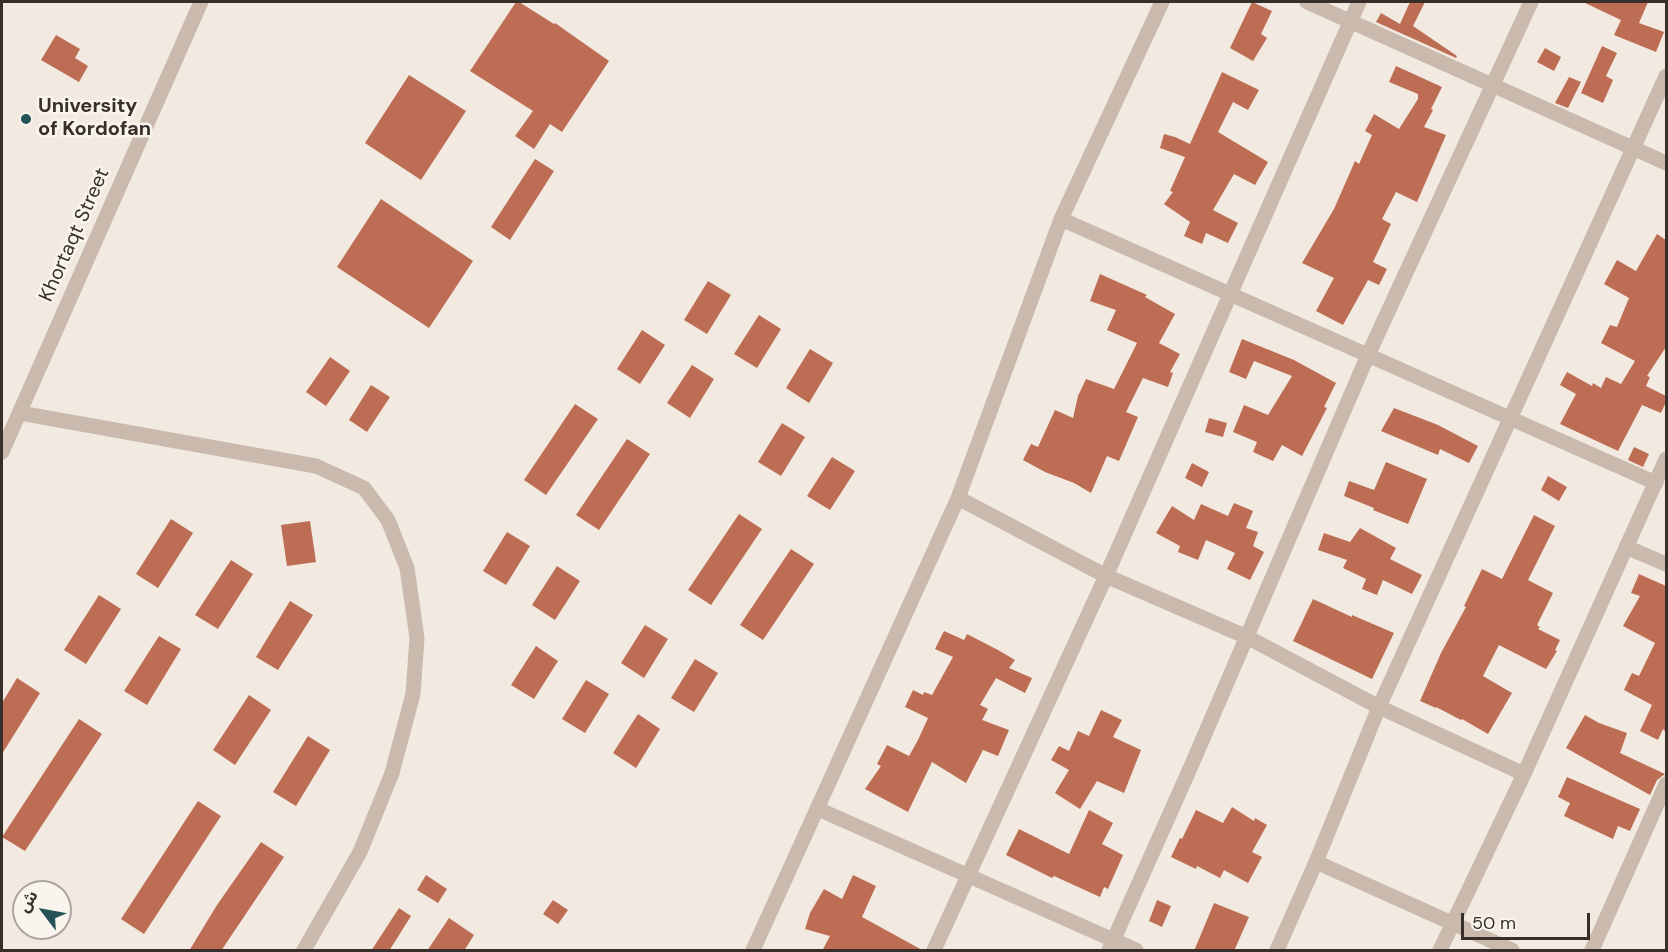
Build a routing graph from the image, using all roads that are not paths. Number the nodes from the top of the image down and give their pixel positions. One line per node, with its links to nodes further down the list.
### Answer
1 (201, 2): 14 (street, Khortaqt Street)
2 (1162, 2): 11 (street)
3 (1307, 2): 6 (street)
4 (1359, 2): 6 (street)
5 (1532, 2): 8 (street)
6 (1350, 21): 8 (street); 12 (street)
7 (1666, 76): 9 (street)
8 (1493, 85): 9 (street); 13 (street)
9 (1634, 148): 10 (street); 15 (street)
10 (1666, 163)
11 (1061, 219): 12 (street); 19 (street)
12 (1231, 295): 13 (street); 22 (street)
13 (1368, 355): 15 (street); 23 (street)
14 (20, 413): 16 (street, Khortaqt Street); 32 (street)
15 (1510, 418): 18 (street); 24 (street)
16 (2, 452)
17 (1666, 459): 18 (street)
18 (1656, 483): 20 (street)
19 (957, 498): 22 (street); 27 (street)
20 (1626, 547): 21 (street); 25 (street)
21 (1666, 564)
22 (1106, 576): 23 (street); 29 (street)
23 (1247, 637): 24 (street); 31 (street)
24 (1378, 707): 25 (street); 28 (street)
25 (1524, 774): 30 (street)
26 (1666, 784): 39 (street)
27 (818, 809): 29 (street); 33 (street)
28 (1316, 862): 30 (street); 36 (street)
29 (970, 875): 31 (street); 34 (street)
30 (1452, 924): 37 (street); 38 (street)
31 (1111, 946): 35 (street)
32 (304, 951)
33 (753, 951)
34 (934, 951)
35 (1136, 951)
36 (1277, 951)
37 (1440, 951)
38 (1512, 951)
39 (1592, 951)

